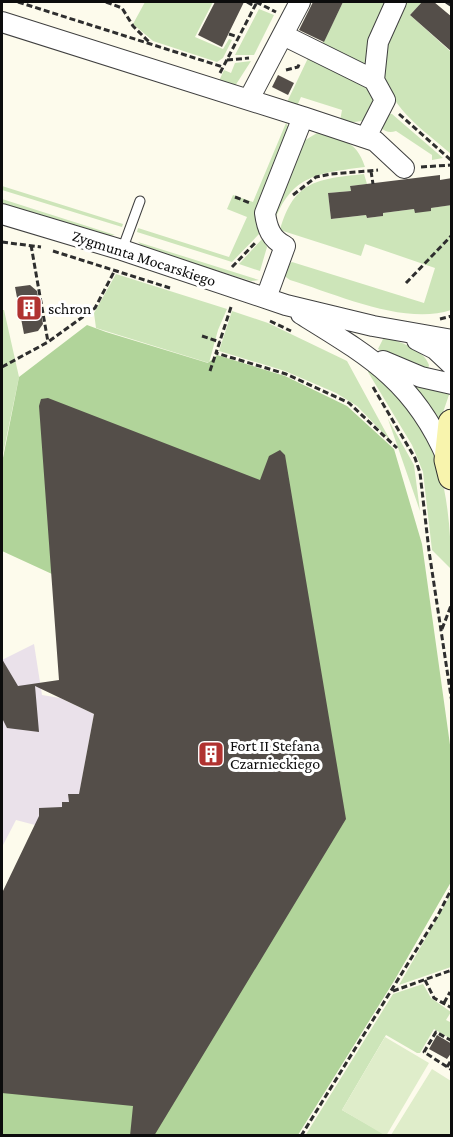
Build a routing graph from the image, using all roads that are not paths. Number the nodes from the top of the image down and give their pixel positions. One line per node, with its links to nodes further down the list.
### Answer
1 (300, 2): 4 (street)
2 (396, 2): 5 (street)
3 (2, 22): 6 (street)
4 (283, 35): 5 (street); 6 (street)
5 (374, 80): 8 (street)
6 (249, 99): 7 (street)
7 (303, 117): 8 (street); 13 (street)
8 (366, 137): 9 (street)
9 (404, 168)
10 (140, 201): 12 (lane)
11 (2, 214): 12 (street, Zygmunta Mocarskiego)
12 (122, 250): 13 (street, Zygmunta Mocarskiego)
13 (266, 298): 14 (street, Zygmunta Mocarskiego)
14 (286, 305): 15 (street, Zygmunta Mocarskiego); 17 (street, Zygmunta Mocarskiego)
15 (390, 329): 16 (street, Zygmunta Mocarskiego); 18 (street, Zygmunta Mocarskiego)
16 (452, 340)
17 (362, 351): 19 (street, Zygmunta Mocarskiego); 21 (street, Zygmunta Mocarskiego)
18 (452, 365)
19 (452, 384)
20 (452, 423): 21 (street)
21 (450, 468)

